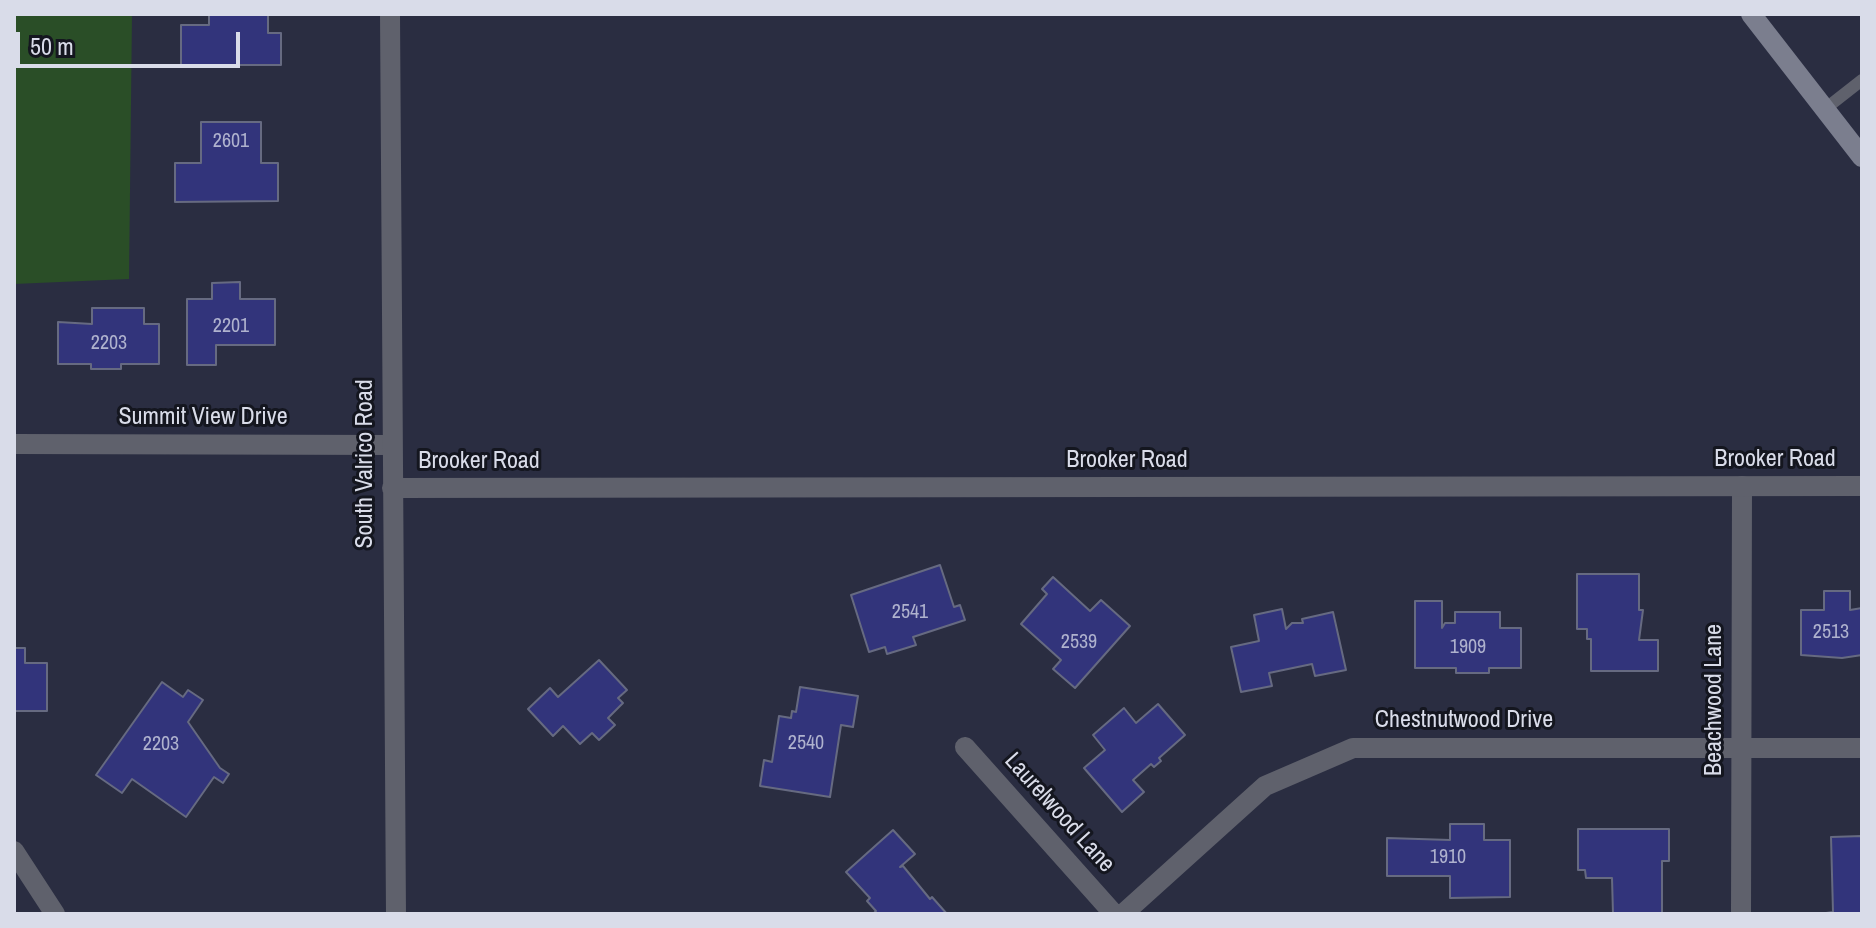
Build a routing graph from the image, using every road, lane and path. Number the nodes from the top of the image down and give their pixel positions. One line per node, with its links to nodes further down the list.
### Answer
1 (390, 14): 7 (street, South Valrico Road)
2 (1751, 14): 4 (main road)
3 (1862, 80): 4 (lane)
4 (1825, 109): 5 (main road)
5 (1862, 157)
6 (14, 444): 7 (street, Summit View Drive)
7 (392, 445): 10 (street, South Valrico Road)
8 (1742, 486): 9 (street, Brooker Road); 10 (street, Brooker Road); 11 (street, Beachwood Lane)
9 (1862, 486)
10 (392, 488): 16 (street, South Valrico Road)
11 (1741, 746): 13 (street, Chestnutwood Drive); 18 (street, Chestnutwood Drive); 19 (street, Beachwood Lane)
12 (965, 747): 17 (street, Laurelwood Lane)
13 (1862, 748)
14 (14, 851): 15 (street)
15 (55, 914)
16 (396, 914)
17 (1114, 914)
18 (1123, 914)
19 (1741, 914)

